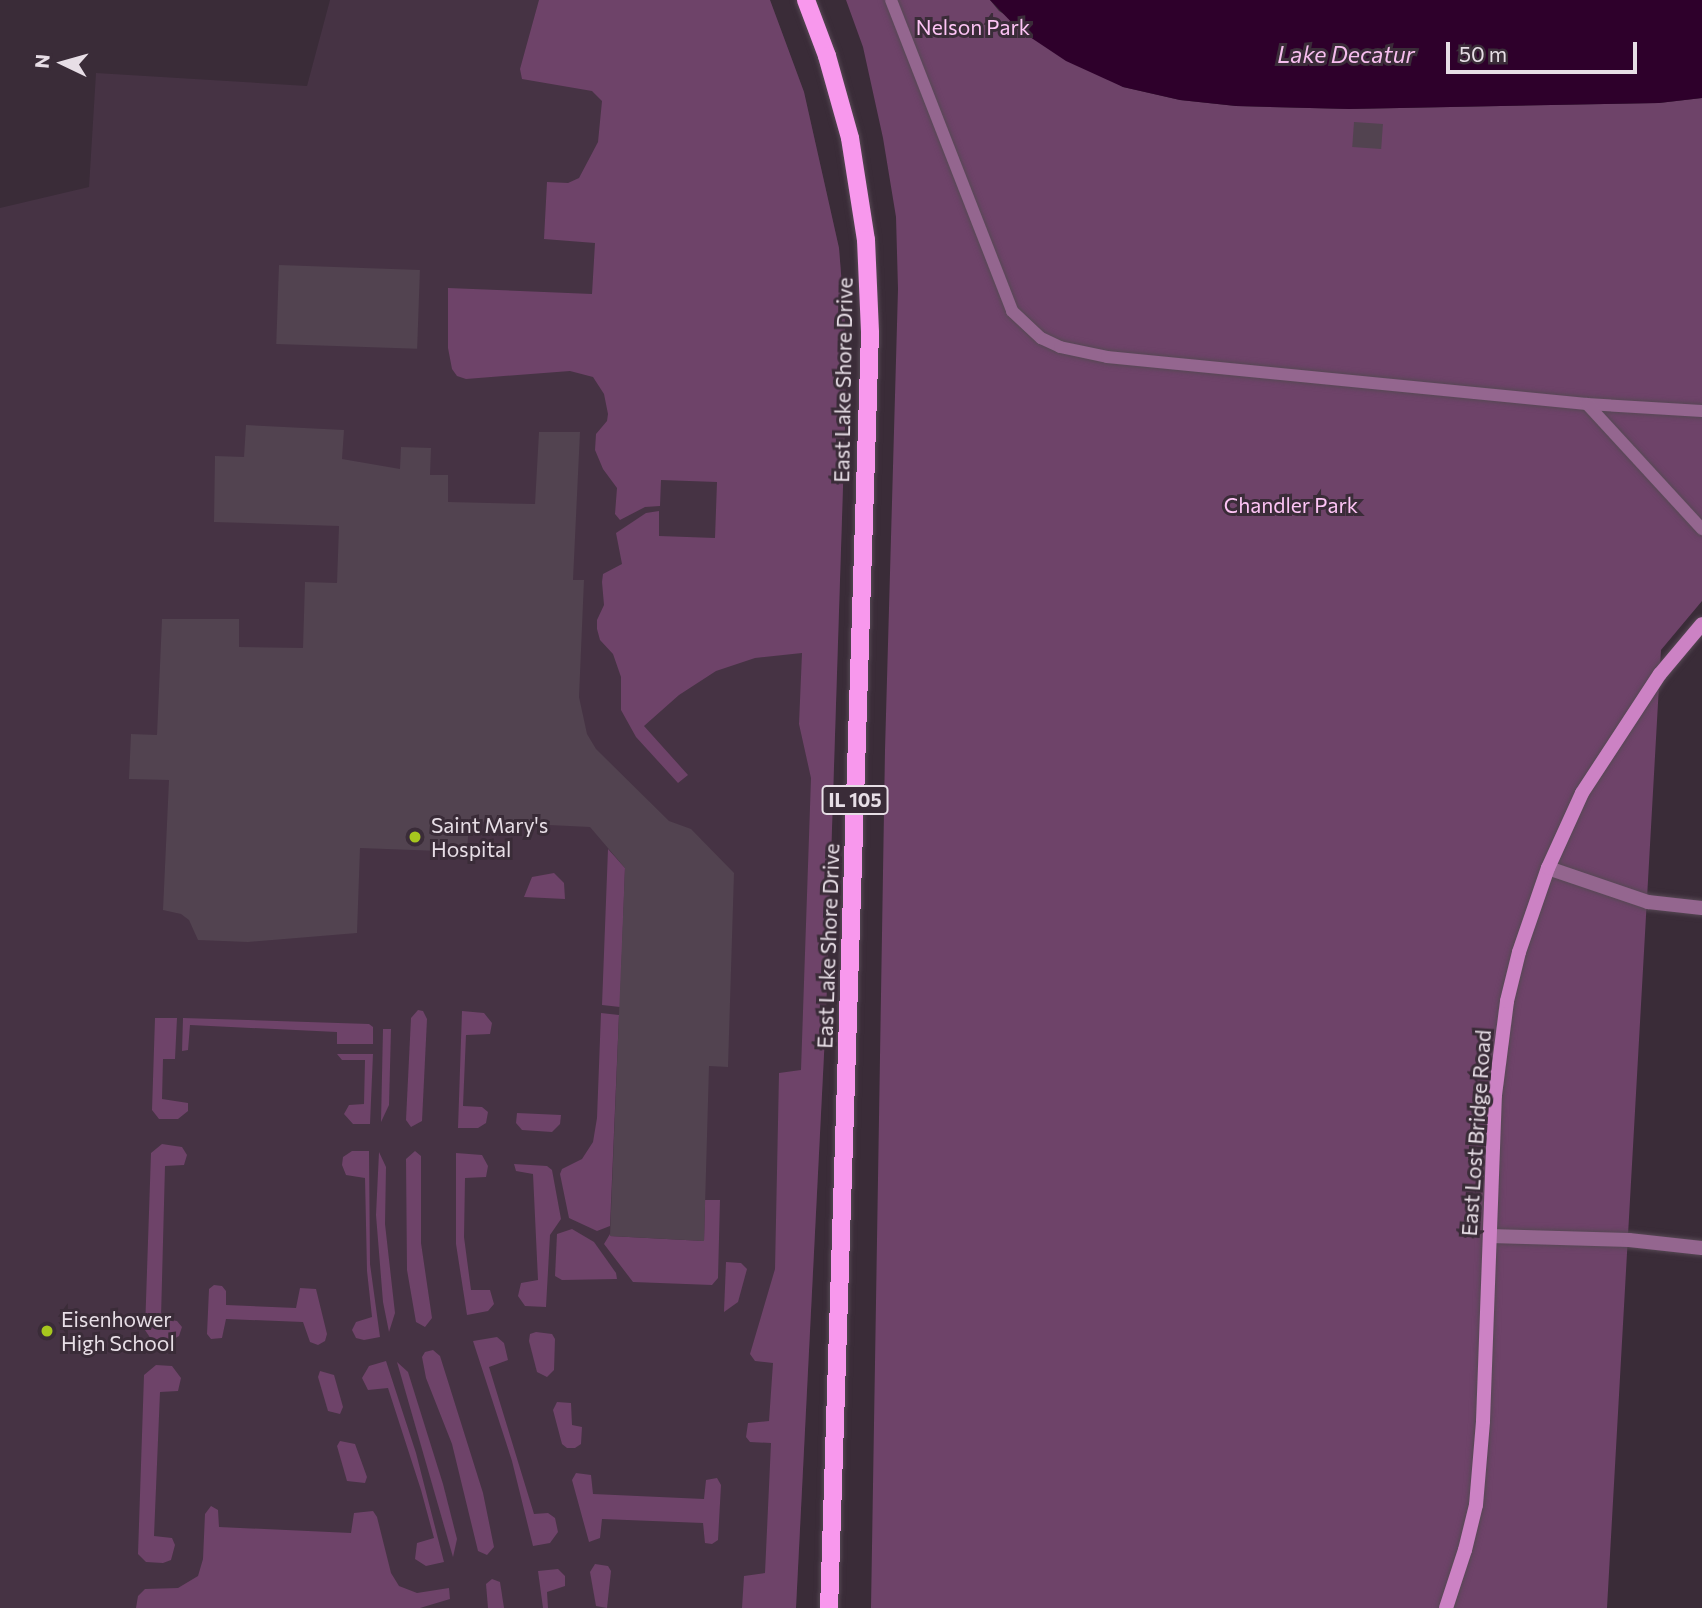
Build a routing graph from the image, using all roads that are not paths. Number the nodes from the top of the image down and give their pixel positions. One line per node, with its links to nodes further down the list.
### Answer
1 (806, 0): 11 (main road, East Lake Shore Drive / IL 105)
2 (891, 0): 3 (lane)
3 (1587, 404): 4 (lane); 5 (lane)
4 (1702, 411)
5 (1702, 529)
6 (1702, 624): 7 (street, East Lost Bridge Road)
7 (1548, 868): 8 (street); 9 (street, East Lost Bridge Road)
8 (1702, 908)
9 (1490, 1236): 10 (street); 12 (street, East Lost Bridge Road)
10 (1702, 1248)
11 (829, 1608)
12 (1446, 1608)

